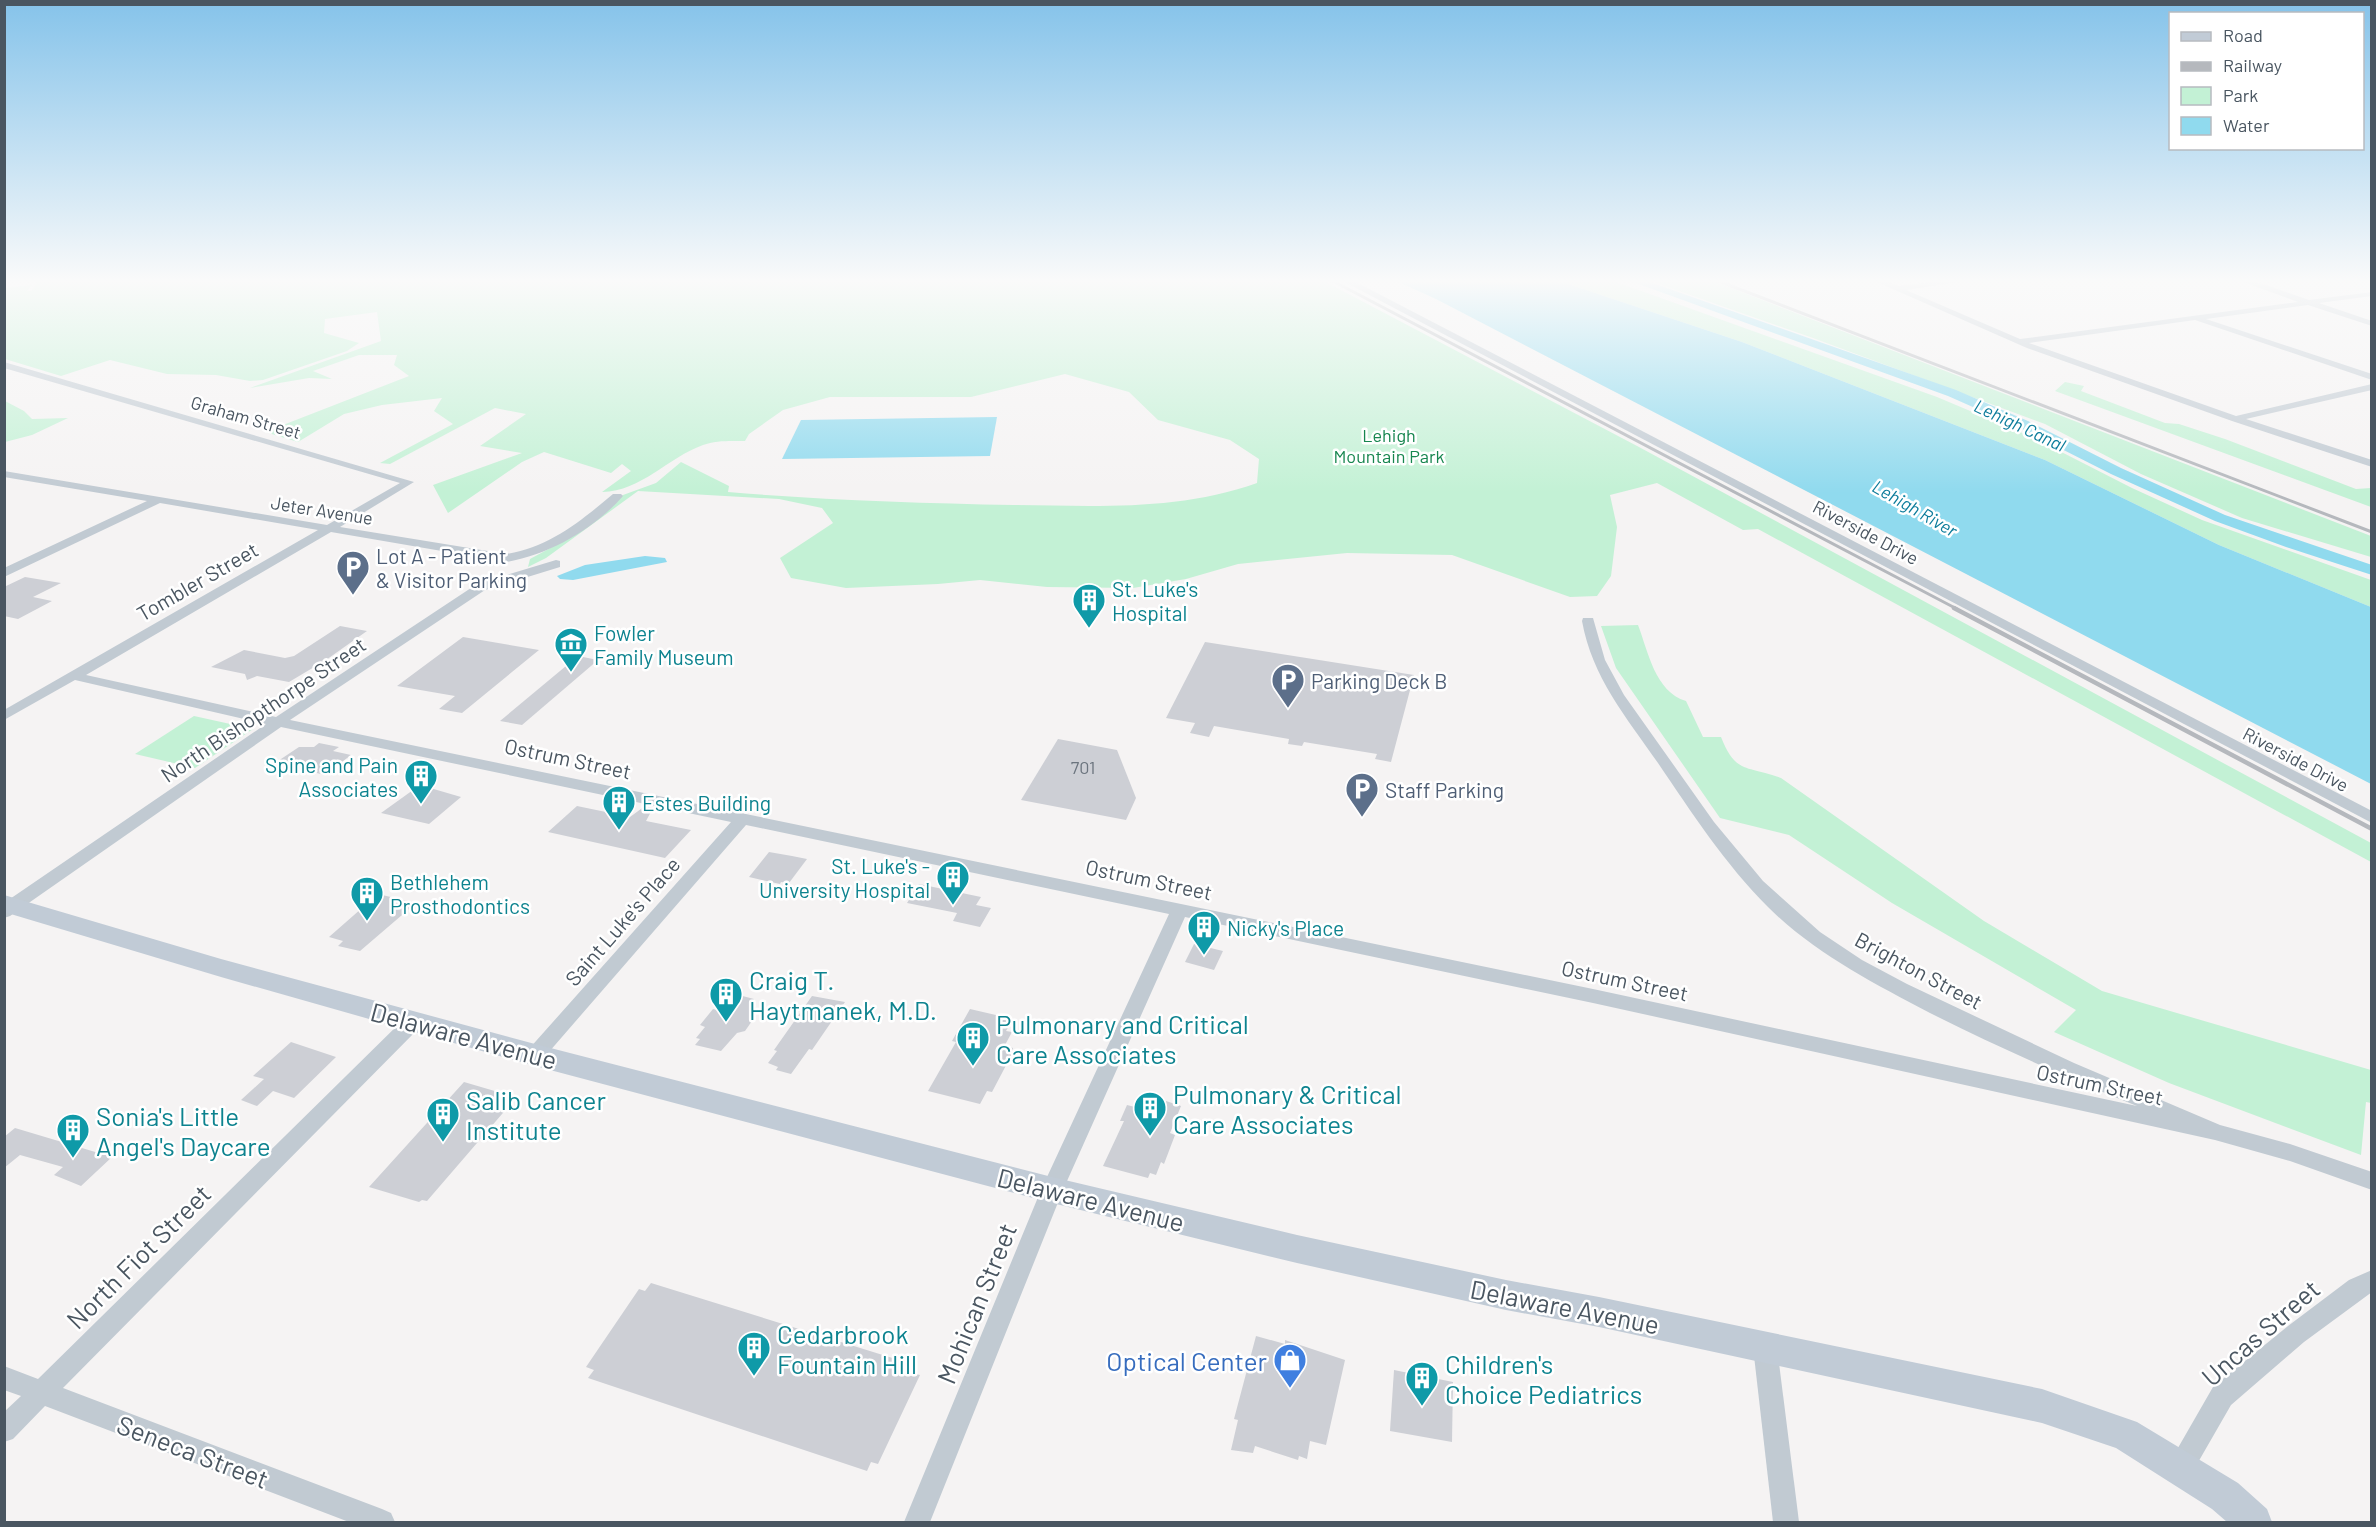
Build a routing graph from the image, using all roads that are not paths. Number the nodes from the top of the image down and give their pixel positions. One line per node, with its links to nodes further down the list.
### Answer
1 (1479, 350): 21 (street, Riverside Drive)
2 (2041, 350): 7 (street)
3 (2291, 350): 5 (street)
4 (4, 365): 10 (street, Graham Street)
5 (2372, 377)
6 (2372, 387): 7 (street)
7 (2235, 419): 8 (street)
8 (2372, 464)
9 (4, 474): 12 (street, Jeter Avenue)
10 (409, 482): 13 (street, Tombler Street)
11 (617, 496): 13 (street, Jeter Avenue)
12 (156, 501): 13 (street, Jeter Avenue); 15 (street)
13 (328, 530): 17 (street, Tombler Street)
14 (556, 564): 19 (street, North Bishopthorpe Street)
15 (4, 573)
16 (1588, 621): 26 (street, Brighton Street)
17 (74, 676): 18 (street, Tombler Street); 19 (street, Ostrum Street)
18 (4, 716)
19 (278, 722): 20 (street, Ostrum Street); 22 (street, North Bishopthorpe Street)
20 (743, 818): 23 (street, Ostrum Street); 25 (street, Saint Luke's Place)
21 (2372, 818)
22 (8, 907): 24 (main road, Delaware Avenue)
23 (1180, 909): 26 (street, Ostrum Street); 28 (street, Mohican Street)
24 (414, 1021): 25 (main road, Delaware Avenue); 32 (street, North Fiot Street)
25 (535, 1054): 28 (main road, Delaware Avenue)
26 (2215, 1132): 27 (street, Brighton Street)
27 (2372, 1181)
28 (1052, 1190): 30 (main road, Delaware Avenue); 36 (street, Mohican Street)
29 (2372, 1280): 34 (street, Uncas Street)
30 (1766, 1347): 34 (main road, Delaware Avenue); 37 (street)
31 (4, 1378): 32 (street, Seneca Street)
32 (42, 1393): 33 (street, North Fiot Street); 35 (street, Seneca Street)
33 (4, 1430)
34 (2180, 1469): 38 (main road, Delaware Avenue)
35 (382, 1522)
36 (917, 1522)
37 (1786, 1522)
38 (2254, 1522)

